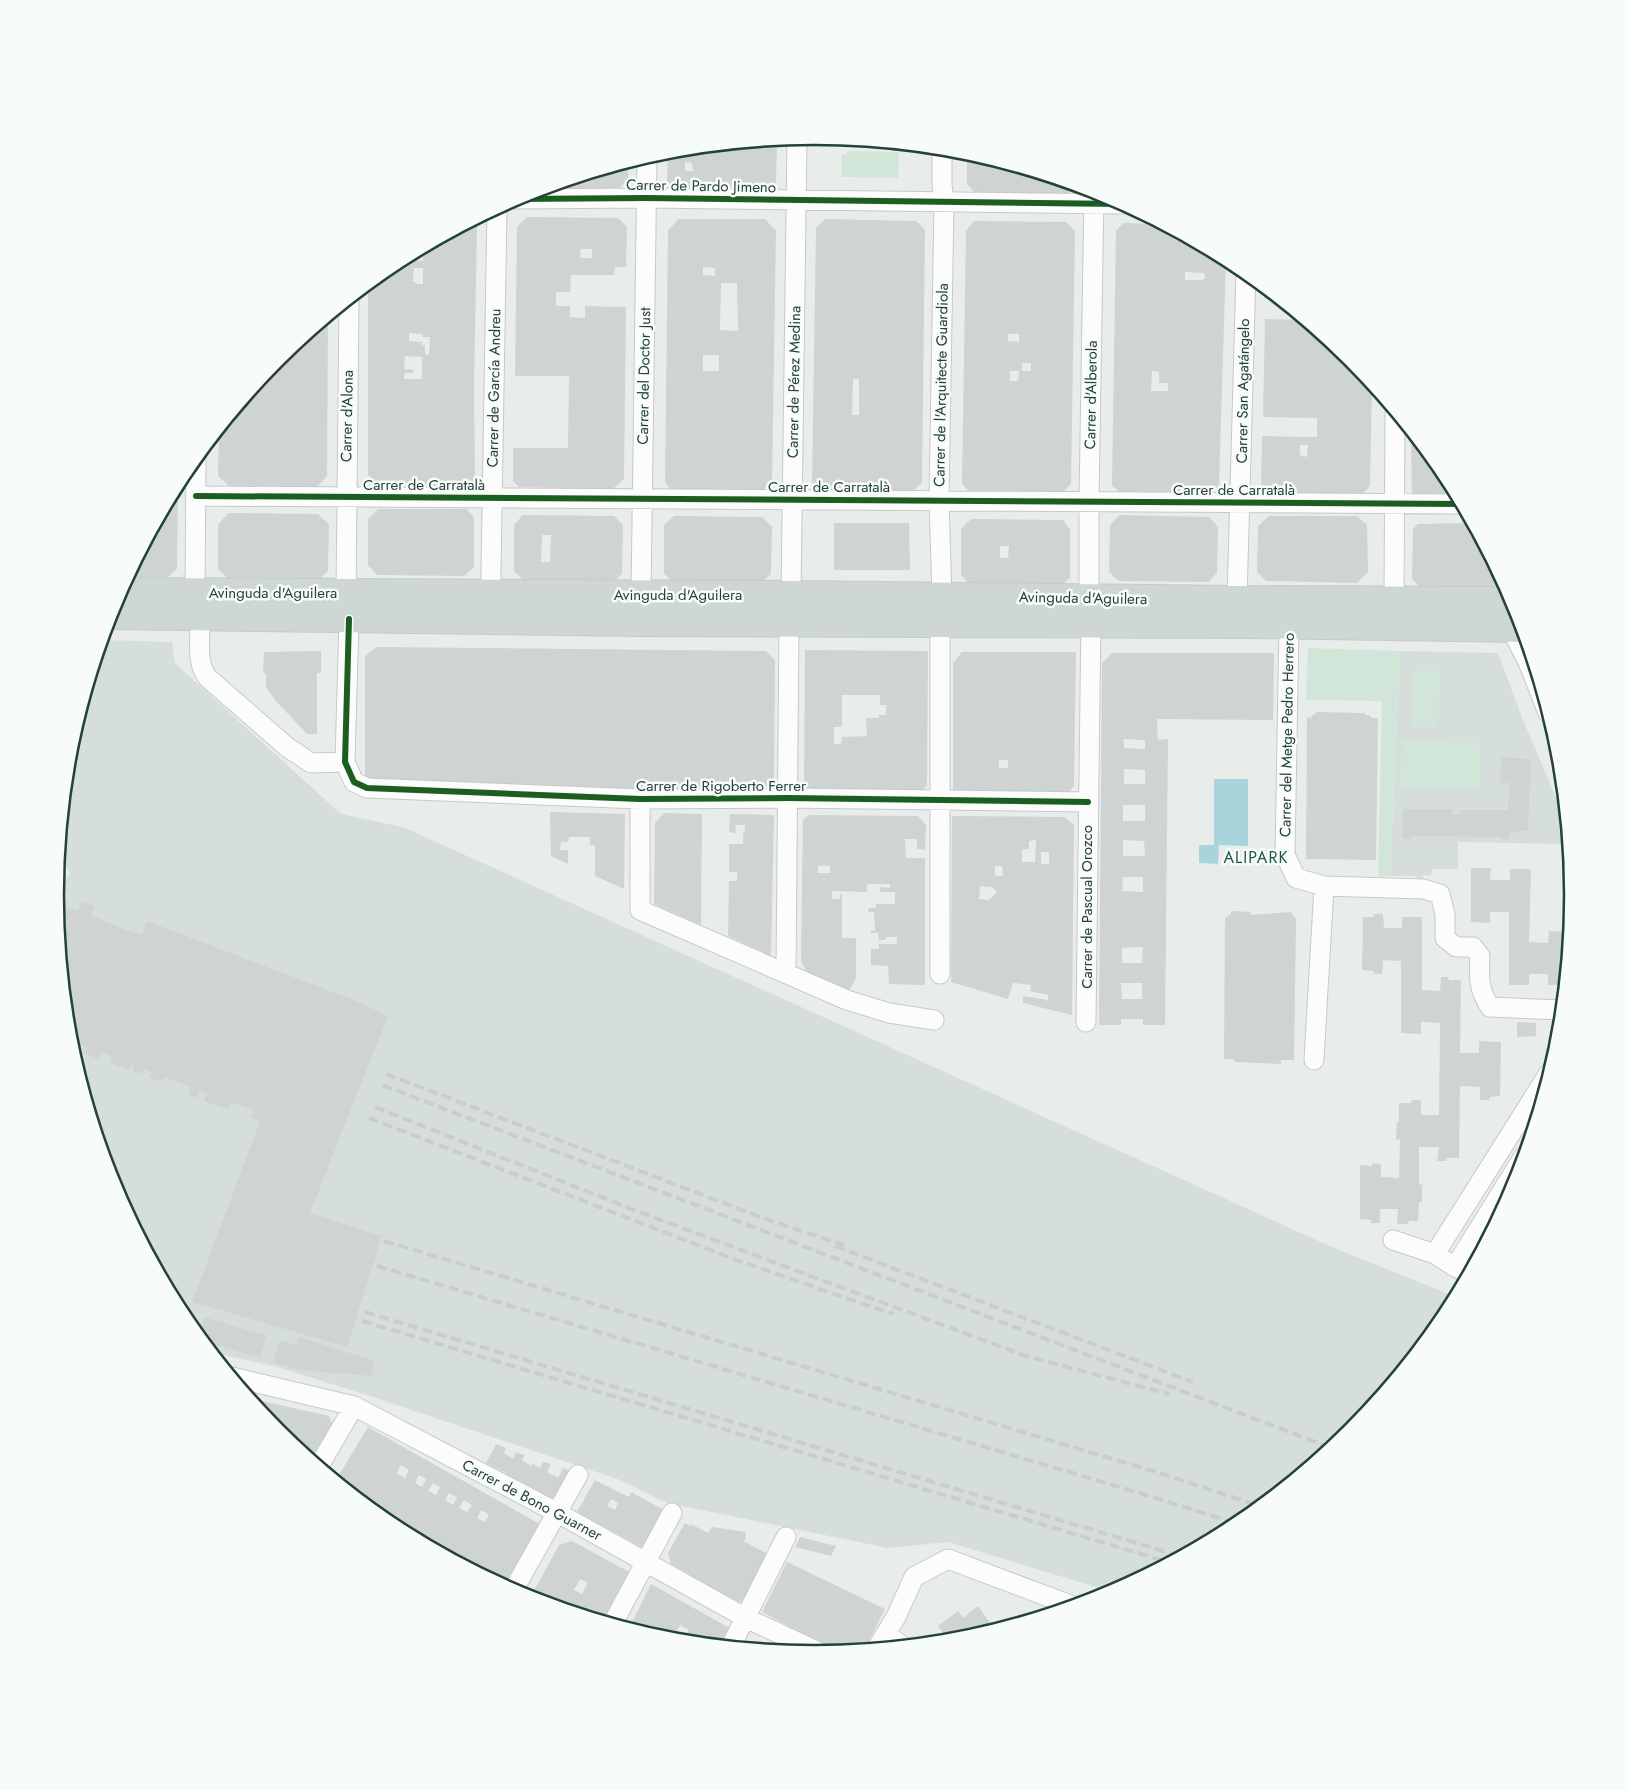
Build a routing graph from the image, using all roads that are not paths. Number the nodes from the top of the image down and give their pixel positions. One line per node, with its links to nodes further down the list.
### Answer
1 (797, 145): 8 (street, Carrer de Pérez Medina)
2 (942, 156): 9 (street, Carrer de l'Arquitecte Guardiola)
3 (646, 164): 6 (street, Carrer del Doctor Just)
4 (1088, 197): 9 (street)
5 (538, 198): 6 (street, Carrer de Pardo Jimeno)
6 (646, 198): 8 (street, Carrer de Pardo Jimeno); 18 (street, Carrer del Doctor Just)
7 (1094, 199): 21 (street, Carrer d'Alberola)
8 (797, 200): 9 (street, Carrer de Pardo Jimeno); 19 (street, Carrer de Pérez Medina)
9 (944, 203): 20 (street, Carrer de l'Arquitecte Guardiola)
10 (497, 215): 17 (street, Carrer de García Andreu)
11 (1246, 282): 22 (street, Carrer San Agatángelo)
12 (349, 307): 16 (street, Carrer d'Alona)
13 (1395, 421): 23 (street)
14 (196, 470): 15 (street)
15 (196, 496): 16 (street, Carrer de Carratalà); 33 (street)
16 (347, 497): 17 (street, Carrer de Carratalà); 34 (street, Carrer d'Alona)
17 (492, 497): 18 (street, Carrer de Carratalà); 26 (street, Carrer de García Andreu)
18 (642, 499): 19 (street, Carrer de Carratalà); 27 (street, Carrer del Doctor Just)
19 (792, 500): 20 (street, Carrer de Carratalà); 28 (street, Carrer de Pérez Medina)
20 (938, 500): 21 (street, Carrer de Carratalà); 29 (street, Carrer de l'Arquitecte Guardiola)
21 (1089, 501): 22 (street, Carrer de Carratalà); 35 (street, Carrer d'Alberola)
22 (1240, 502): 23 (street, Carrer de Carratalà); 30 (street, Carrer San Agatángelo)
23 (1394, 503): 24 (street, Carrer de Carratalà); 32 (street)
24 (1454, 504)
25 (127, 593): 33 (main road, Avinguda d'Aguilera)
26 (491, 594): 27 (main road, Avinguda d'Aguilera); 34 (main road, Avinguda d'Aguilera); 39 (street)
27 (641, 595): 28 (main road, Avinguda d'Aguilera)
28 (791, 595): 29 (main road, Avinguda d'Aguilera)
29 (942, 596): 35 (main road, Avinguda d'Aguilera)
30 (1237, 600): 31 (main road, Avinguda d'Aguilera); 35 (main road, Avinguda d'Aguilera)
31 (1266, 600): 32 (main road, Avinguda d'Aguilera); 42 (street, Carrer del Metge Pedro Herrero)
32 (1394, 601): 37 (main road, Avinguda d'Aguilera)
33 (198, 605): 34 (main road, Avinguda d'Aguilera); 36 (main road, Avinguda d'Aguilera); 43 (street)
34 (347, 606): 39 (main road, Avinguda d'Aguilera); 43 (street, Carrer d'Alona)
35 (1090, 612): 41 (main road, Avinguda d'Aguilera); 42 (main road, Avinguda d'Aguilera); 47 (street, Carrer de Pascual Orozco)
36 (119, 614)
37 (1511, 618)
38 (1511, 619): 42 (main road, Avinguda d'Aguilera)
39 (512, 621): 40 (main road, Avinguda d'Aguilera)
40 (789, 622): 41 (main road, Avinguda d'Aguilera); 44 (street)
41 (940, 624): 46 (street)
42 (1288, 625): 48 (street, Carrer del Metge Pedro Herrero)
43 (345, 762): 45 (street, Carrer de Rigoberto Ferrer)
44 (788, 798): 45 (street, Carrer de Rigoberto Ferrer); 46 (street, Carrer de Rigoberto Ferrer); 49 (street)
45 (640, 799): 49 (street)
46 (940, 800): 47 (street, Carrer de Rigoberto Ferrer); 50 (street)
47 (1088, 802): 53 (street, Carrer de Pascual Orozco)
48 (1324, 886): 51 (street, Carrer del Metge Pedro Herrero); 54 (street)
49 (786, 972): 52 (street)
50 (940, 974)
51 (1555, 1010)
52 (934, 1020)
53 (1086, 1022)
54 (1314, 1060)
55 (1539, 1089): 58 (street)
56 (1494, 1211): 59 (street)
57 (1393, 1240): 58 (street)
58 (1435, 1254): 59 (street)
59 (1462, 1270)
60 (241, 1379): 61 (street, Carrer de Bono Guarner)
61 (354, 1406): 62 (street); 64 (street, Carrer de Bono Guarner)
62 (322, 1461)
63 (578, 1475): 64 (street)
64 (556, 1512): 67 (street, Carrer de Bono Guarner); 68 (street)
65 (672, 1513): 67 (street)
66 (786, 1537): 70 (street)
67 (646, 1561): 70 (street, Carrer de Bono Guarner); 71 (street)
68 (517, 1584)
69 (1063, 1602): 73 (street)
70 (746, 1618): 72 (street); 74 (street, Carrer de Bono Guarner)
71 (615, 1619)
72 (734, 1641)
73 (881, 1641)
74 (803, 1645)

